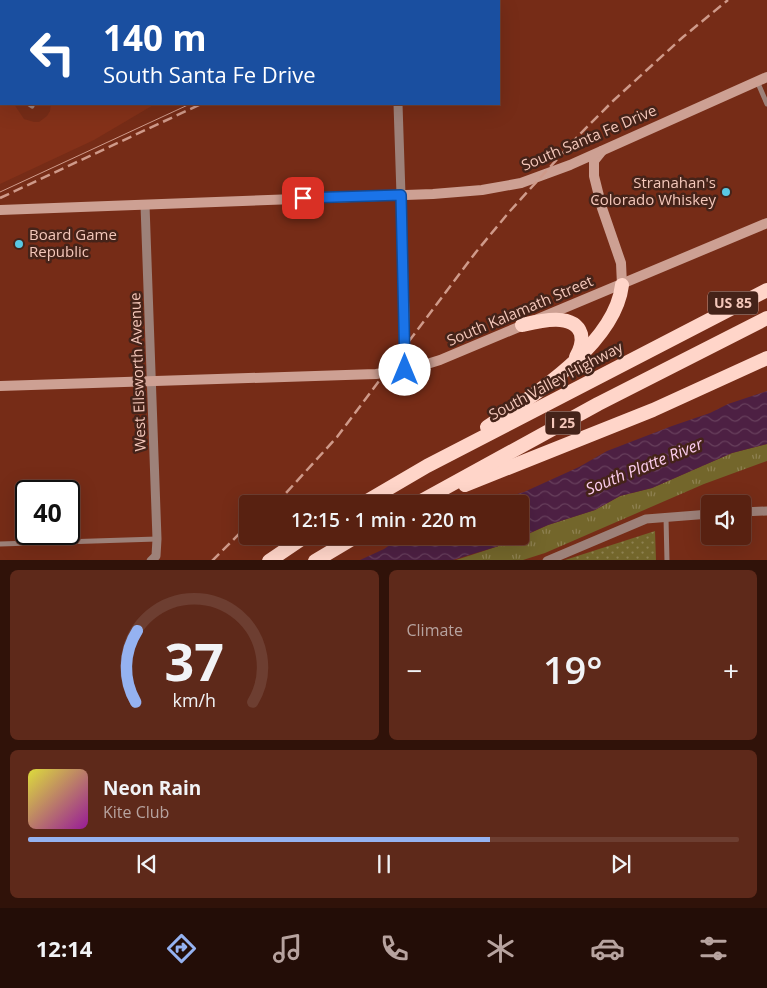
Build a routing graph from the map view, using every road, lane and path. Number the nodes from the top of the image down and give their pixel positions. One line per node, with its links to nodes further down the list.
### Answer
1 (767, 77): 2 (main road, South Santa Fe Drive)
2 (757, 81): 3 (street); 5 (main road, South Santa Fe Drive)
3 (767, 104)
4 (398, 105): 6 (street)
5 (602, 150): 6 (main road, South Santa Fe Drive); 11 (main road)
6 (401, 195): 7 (main road, South Santa Fe Drive); 18 (street)
7 (145, 205): 8 (main road, South Santa Fe Drive); 19 (street, West Ellsworth Avenue)
8 (0, 210)
9 (767, 224): 11 (main road, South Kalamath Street)
10 (767, 282): 14 (highway, US 85)
11 (622, 285): 15 (main road, South Kalamath Street); 17 (highway)
12 (767, 290): 14 (highway, South Valley Highway / I 25)
13 (767, 320): 23 (highway, I 25)
14 (699, 324): 21 (highway, South Valley Highway / I 25)
15 (522, 325): 17 (highway); 18 (main road, South Kalamath Street)
16 (767, 358): 24 (highway)
17 (572, 363): 21 (highway)
18 (405, 370): 19 (main road, South Kalamath Street)
19 (153, 381): 20 (main road, South Kalamath Street); 29 (street, West Ellsworth Avenue)
20 (0, 386)
21 (427, 466): 22 (highway, South Valley Highway / I 25)
22 (377, 495)
23 (432, 495)
24 (444, 495)
25 (767, 511): 26 (street)
26 (751, 512)
27 (701, 515): 28 (street)
28 (666, 517): 36 (street); 37 (street)
29 (157, 539): 30 (street); 33 (street, West Ellsworth Avenue)
30 (0, 544)
31 (292, 545): 34 (highway)
32 (341, 545): 35 (highway)
33 (151, 560)
34 (270, 560)
35 (315, 560)
36 (547, 560)
37 (667, 560)

